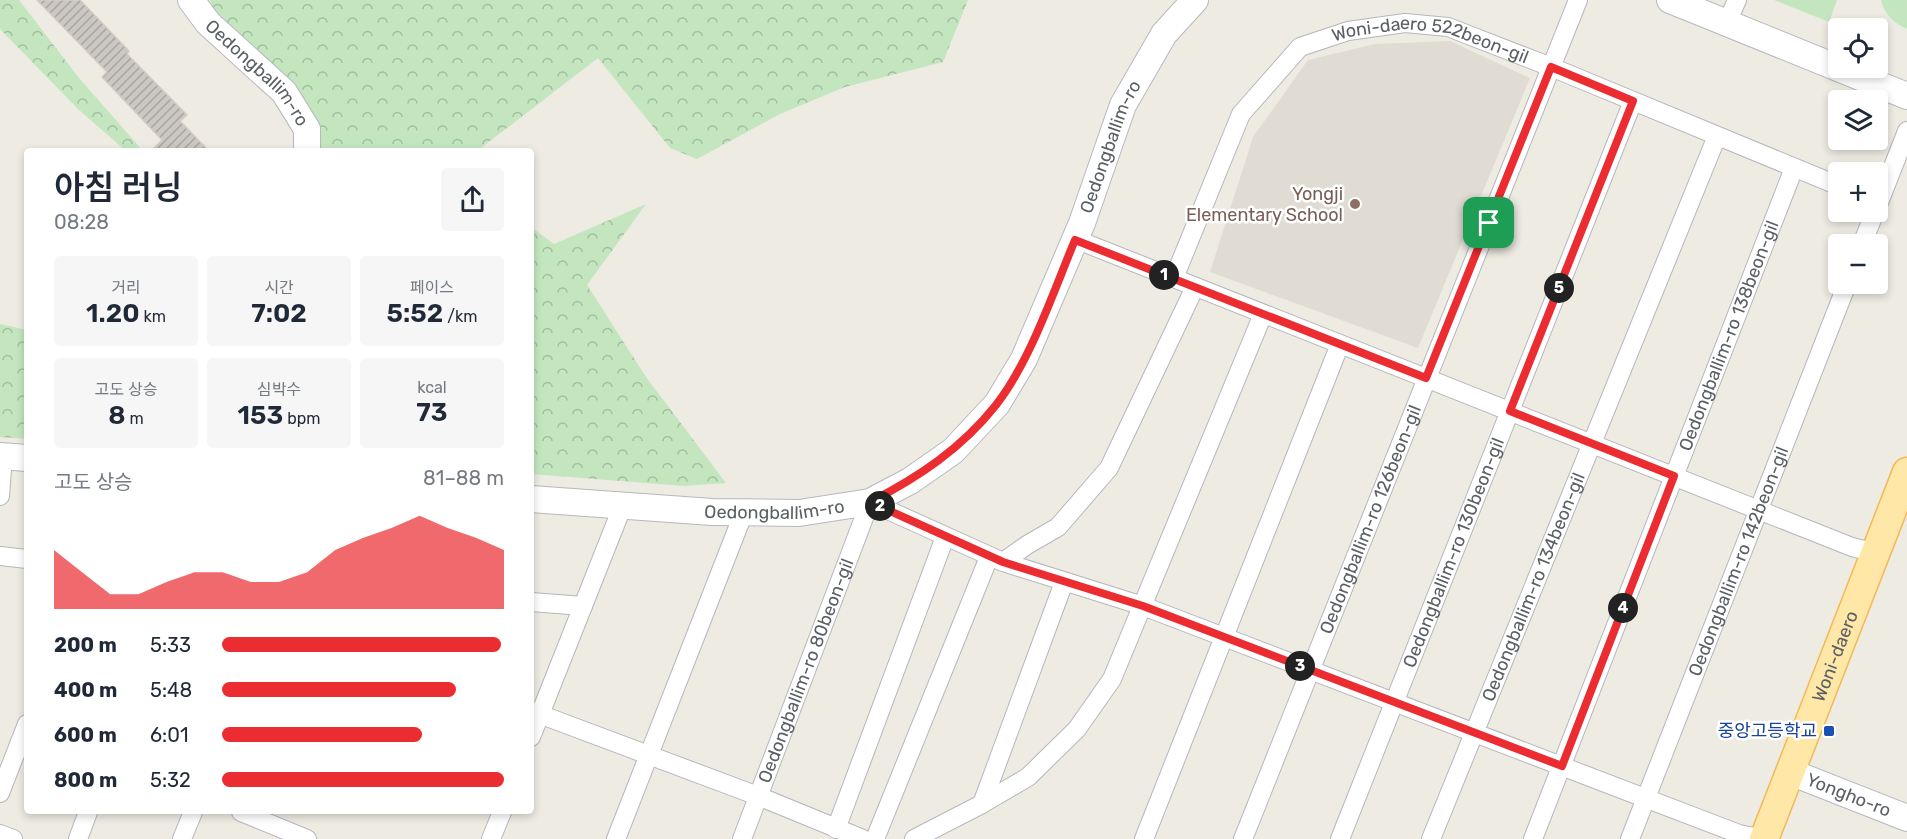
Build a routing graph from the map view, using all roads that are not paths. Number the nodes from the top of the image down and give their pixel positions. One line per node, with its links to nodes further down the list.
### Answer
1 (191, 0): 12 (main road, Oedongballim-ro)
2 (1195, 0): 16 (main road, Oedongballim-ro)
3 (1578, 0): 7 (street, Oedongballim-ro 126beon-gil)
4 (1670, 0): 6 (main road)
5 (1737, 0): 6 (street)
6 (1727, 23): 8 (main road)
7 (1551, 67): 9 (street, Woni-daero 522beon-gil); 17 (street, Woni-daero 522beon-gil); 22 (street, Oedongballim-ro 126beon-gil)
8 (1907, 96)
9 (1633, 101): 11 (street, Woni-daero 522beon-gil); 23 (street, Oedongballim-ro 130beon-gil)
10 (1907, 131): 14 (street)
11 (1717, 135): 13 (street, Woni-daero 522beon-gil); 24 (street, Oedongballim-ro 134beon-gil)
12 (308, 148)
13 (1794, 168): 15 (street, Woni-daero 522beon-gil); 27 (street, Oedongballim-ro 138beon-gil)
14 (1888, 179)
15 (1828, 182)
16 (1075, 240): 17 (street); 30 (main road, Oedongballim-ro)
17 (1174, 279): 18 (street)
18 (1195, 287): 20 (street); 38 (street)
19 (1843, 294): 32 (street, Oedongballim-ro 142beon-gil)
20 (1263, 314): 21 (street); 42 (street)
21 (1340, 344): 22 (street); 43 (street)
22 (1426, 378): 23 (street); 44 (street, Oedongballim-ro 126beon-gil)
23 (1510, 411): 24 (street); 45 (street, Oedongballim-ro 130beon-gil)
24 (1592, 444): 27 (street); 48 (street, Oedongballim-ro 134beon-gil)
25 (10, 457): 28 (street)
26 (1907, 472): 35 (main road, Woni-daero)
27 (1674, 476): 32 (street); 50 (street, Oedongballim-ro 138beon-gil)
28 (0, 496)
29 (534, 499): 31 (main road, Oedongballim-ro)
30 (870, 502): 33 (main road, Oedongballim-ro); 34 (street); 53 (street, Oedongballim-ro 80beon-gil)
31 (623, 504): 33 (main road, Oedongballim-ro); 41 (street)
32 (1758, 510): 35 (street); 54 (street, Oedongballim-ro 142beon-gil)
33 (744, 512): 49 (street)
34 (945, 537): 38 (street); 61 (street)
35 (1876, 553): 51 (main road, Woni-daero)
36 (0, 556): 37 (street)
37 (24, 558)
38 (996, 560): 39 (street); 71 (street)
39 (1065, 582): 42 (street); 55 (street)
40 (534, 602): 41 (street)
41 (583, 606): 46 (street)
42 (1143, 606): 43 (street); 55 (street)
43 (1224, 637): 44 (street); 73 (street)
44 (1310, 670): 45 (street); 74 (street, Oedongballim-ro 126beon-gil)
45 (1394, 702): 48 (street); 75 (street, Oedongballim-ro 130beon-gil)
46 (536, 712): 49 (street)
47 (24, 732): 52 (street)
48 (1474, 733): 50 (street); 76 (street, Oedongballim-ro 134beon-gil)
49 (648, 756): 53 (street); 68 (street)
50 (1562, 766): 54 (street); 77 (street, Oedongballim-ro 138beon-gil)
51 (1790, 772): 60 (main road, Yongho-ro); 79 (main road, Woni-daero)
52 (0, 793)
53 (758, 796): 61 (street); 69 (street, Oedongballim-ro 80beon-gil)
54 (1646, 798): 78 (street, Oedongballim-ro 142beon-gil); 79 (street)
55 (982, 804): 72 (street)
56 (87, 814): 64 (street)
57 (192, 814): 65 (street)
58 (246, 814): 66 (street)
59 (501, 814): 67 (street)
60 (1907, 818)
61 (836, 829): 70 (street)
62 (0, 834): 63 (street)
63 (13, 839)
64 (78, 839)
65 (182, 839)
66 (307, 839)
67 (491, 839)
68 (616, 839)
69 (742, 839)
70 (862, 839)
71 (875, 839)
72 (914, 839)
73 (1144, 839)
74 (1243, 839)
75 (1340, 839)
76 (1431, 839)
77 (1533, 839)
78 (1630, 839)
79 (1764, 839)

